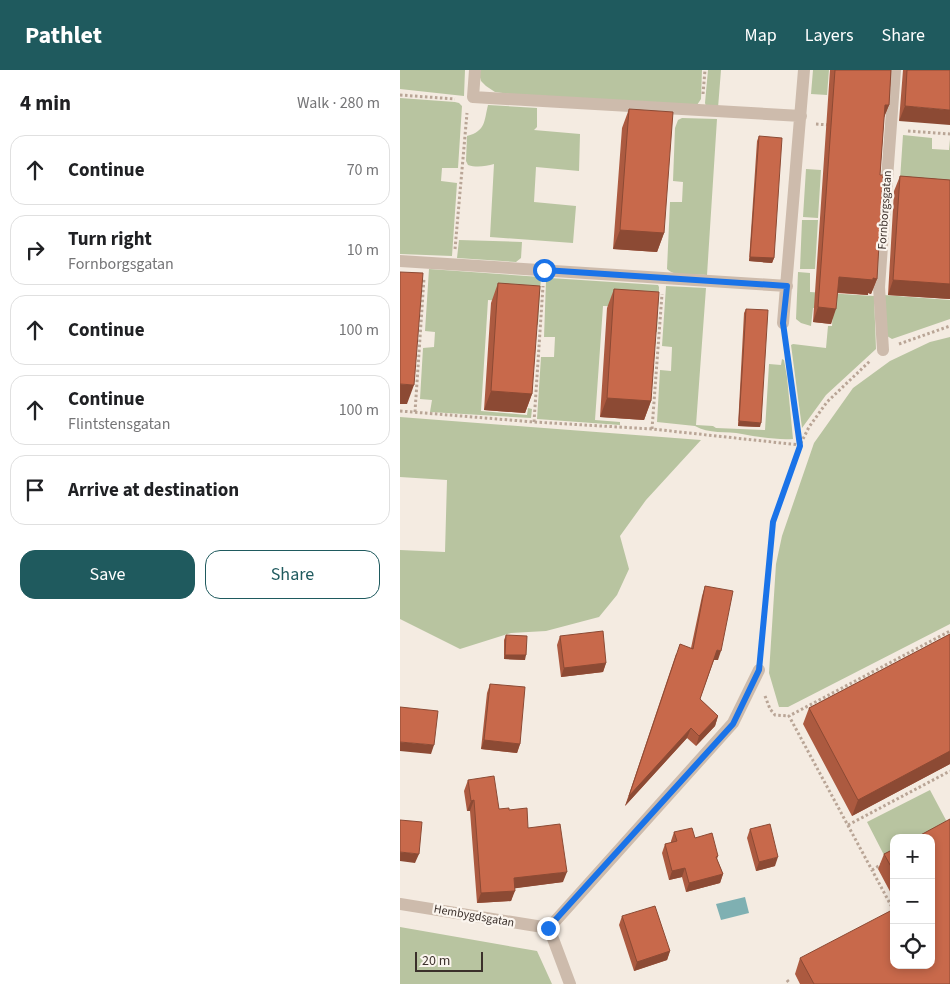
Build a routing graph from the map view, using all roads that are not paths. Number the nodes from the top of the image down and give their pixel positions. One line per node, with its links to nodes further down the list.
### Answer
1 (475, 70): 4 (street)
2 (804, 70): 4 (street)
3 (895, 70): 8 (street, Fornborgsgatan)
4 (801, 116): 6 (street)
5 (400, 261): 6 (street)
6 (787, 286): 7 (street)
7 (783, 323)
8 (884, 350)
9 (759, 670): 11 (street)
10 (400, 904): 11 (street, Hembygdsgatan)
11 (548, 928): 12 (street)
12 (570, 984)

